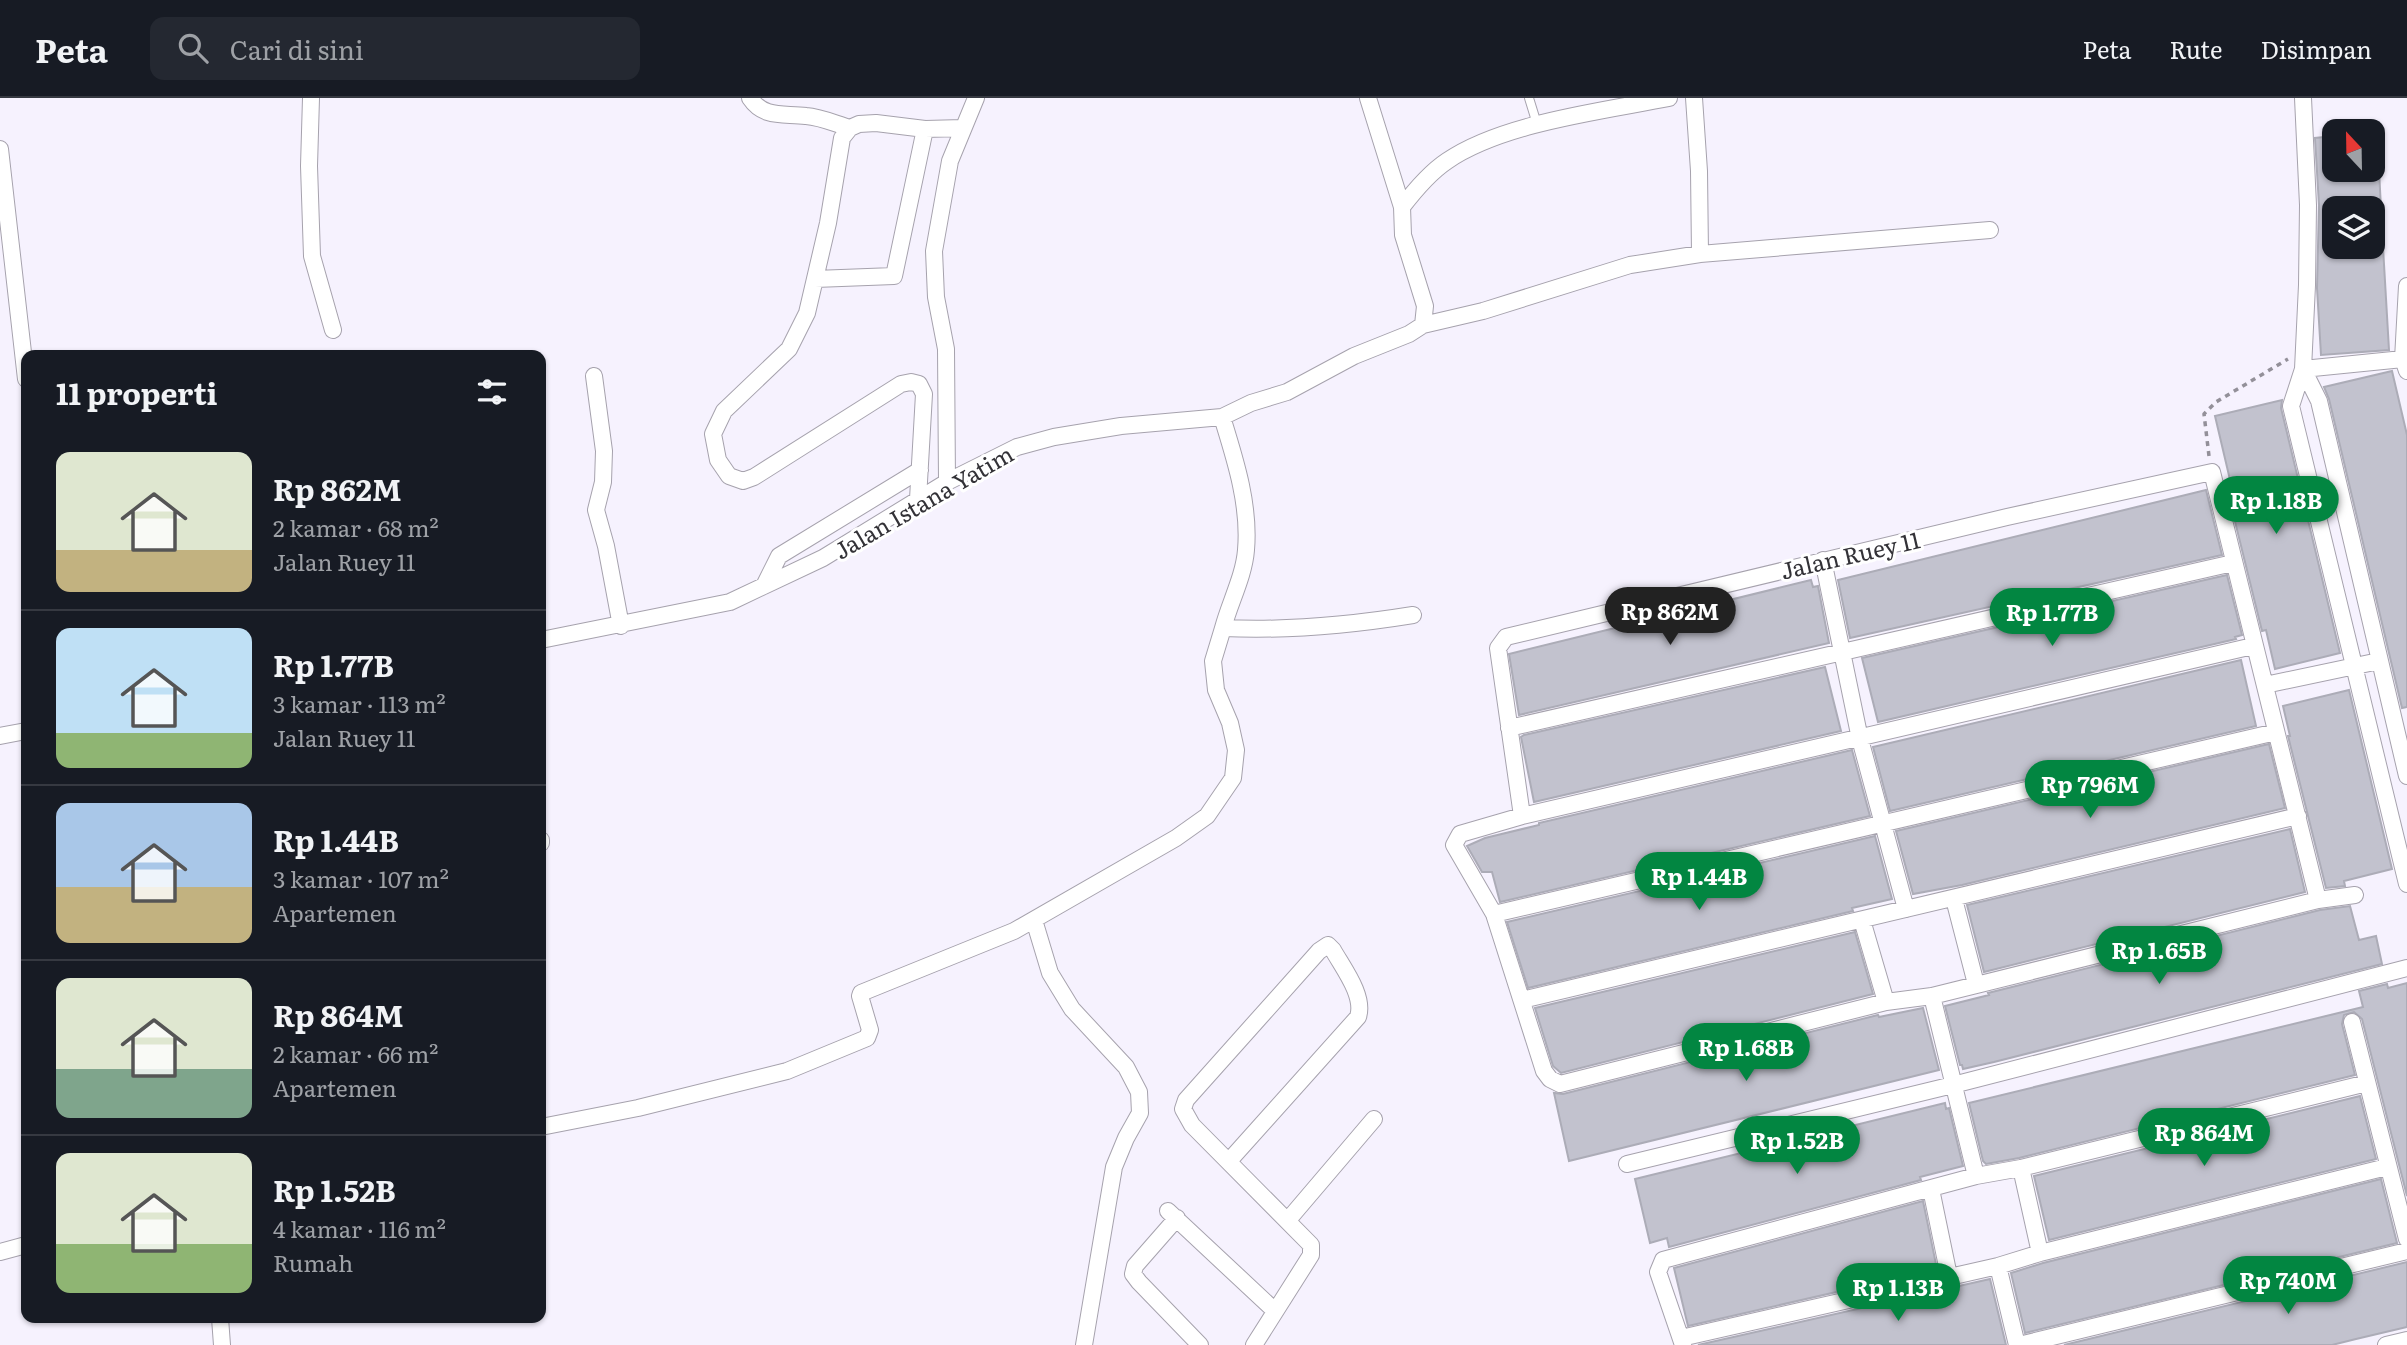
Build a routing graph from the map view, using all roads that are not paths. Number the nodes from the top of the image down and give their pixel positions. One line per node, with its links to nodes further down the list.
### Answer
1 (311, 98): 20 (street)
2 (750, 98): 10 (street)
3 (976, 98): 11 (street)
4 (1368, 98): 14 (street)
5 (1530, 98): 9 (lane)
6 (1669, 98): 9 (street)
7 (1694, 98): 16 (street)
8 (2302, 98): 23 (street)
9 (1537, 124): 14 (street)
10 (850, 128): 12 (street); 17 (street)
11 (963, 128): 12 (street); 27 (street)
12 (925, 129): 17 (street)
13 (0, 149): 21 (street)
14 (1402, 206): 19 (street)
15 (1990, 230): 16 (street, Jalan Istana Yatim)
16 (1700, 254): 19 (street, Jalan Istana Yatim)
17 (815, 279): 26 (street)
18 (2407, 286): 22 (street)
19 (1423, 326): 25 (street, Jalan Istana Yatim)
20 (333, 330)
21 (23, 350)
22 (2405, 365): 23 (street)
23 (2303, 369): 38 (street); 39 (street)
24 (594, 376): 33 (street)
25 (1222, 417): 27 (street, Jalan Istana Yatim); 34 (street)
26 (920, 470): 28 (street); 31 (street)
27 (947, 482): 28 (street, Jalan Istana Yatim)
28 (918, 499): 31 (street, Jalan Istana Yatim)
29 (1823, 560): 30 (street, Jalan Ruey 11); 37 (street); 41 (street, Jalan Ruey 11)
30 (2233, 563): 36 (street); 37 (street)
31 (764, 586): 33 (street, Jalan Istana Yatim)
32 (1413, 615): 34 (street)
33 (621, 626): 35 (street, Jalan Istana Yatim)
34 (1223, 628): 56 (street)
35 (546, 639)
36 (2253, 646): 40 (street); 45 (street)
37 (1844, 654): 41 (street); 45 (street)
38 (2379, 661): 39 (street); 46 (street)
39 (2353, 666): 40 (street); 50 (street)
40 (2265, 685): 42 (street)
41 (1509, 728): 47 (street, Jalan Ruey 11)
42 (2276, 732): 48 (street); 49 (street)
43 (21, 733): 44 (street)
44 (0, 736)
45 (1860, 739): 47 (street); 49 (street)
46 (2407, 776)
47 (1522, 816): 55 (street)
48 (2298, 816): 52 (street); 53 (street)
49 (1882, 824): 54 (street); 55 (street)
50 (2407, 884)
51 (2355, 895): 53 (street)
52 (1954, 899): 54 (street); 59 (street)
53 (2318, 900): 59 (street)
54 (1906, 909): 57 (street)
55 (1494, 914): 61 (street)
56 (1034, 920): 67 (street); 87 (street)
57 (1862, 920): 61 (street); 62 (street)
58 (2407, 968): 65 (street)
59 (1976, 985): 60 (street)
60 (1932, 996): 62 (street); 65 (street)
61 (1522, 1000): 62 (street)
62 (1886, 1002)
63 (2352, 1022): 64 (street)
64 (2367, 1083): 70 (street); 71 (street)
65 (1953, 1085): 69 (street); 72 (street)
66 (1374, 1119): 74 (street)
67 (546, 1126)
68 (1229, 1161): 68 (street); 74 (street)
69 (1627, 1164)
70 (2388, 1167): 75 (street); 79 (street)
71 (2021, 1168): 72 (street); 79 (street)
72 (1976, 1176): 73 (street)
73 (1931, 1189): 81 (street); 85 (street)
74 (1288, 1220): 82 (street)
75 (2407, 1239)
76 (21, 1246): 78 (street)
77 (2407, 1251): 90 (street)
78 (0, 1252)
79 (2039, 1253): 80 (street)
80 (1998, 1266): 81 (street); 90 (street)
81 (1948, 1276): 85 (street)
82 (1275, 1311): 88 (street); 89 (street)
83 (220, 1323): 86 (street)
84 (2407, 1340): 91 (street)
85 (1682, 1342)
86 (222, 1345)
87 (1084, 1345)
88 (1199, 1345)
89 (1254, 1345)
90 (2018, 1345)
91 (2386, 1345)

